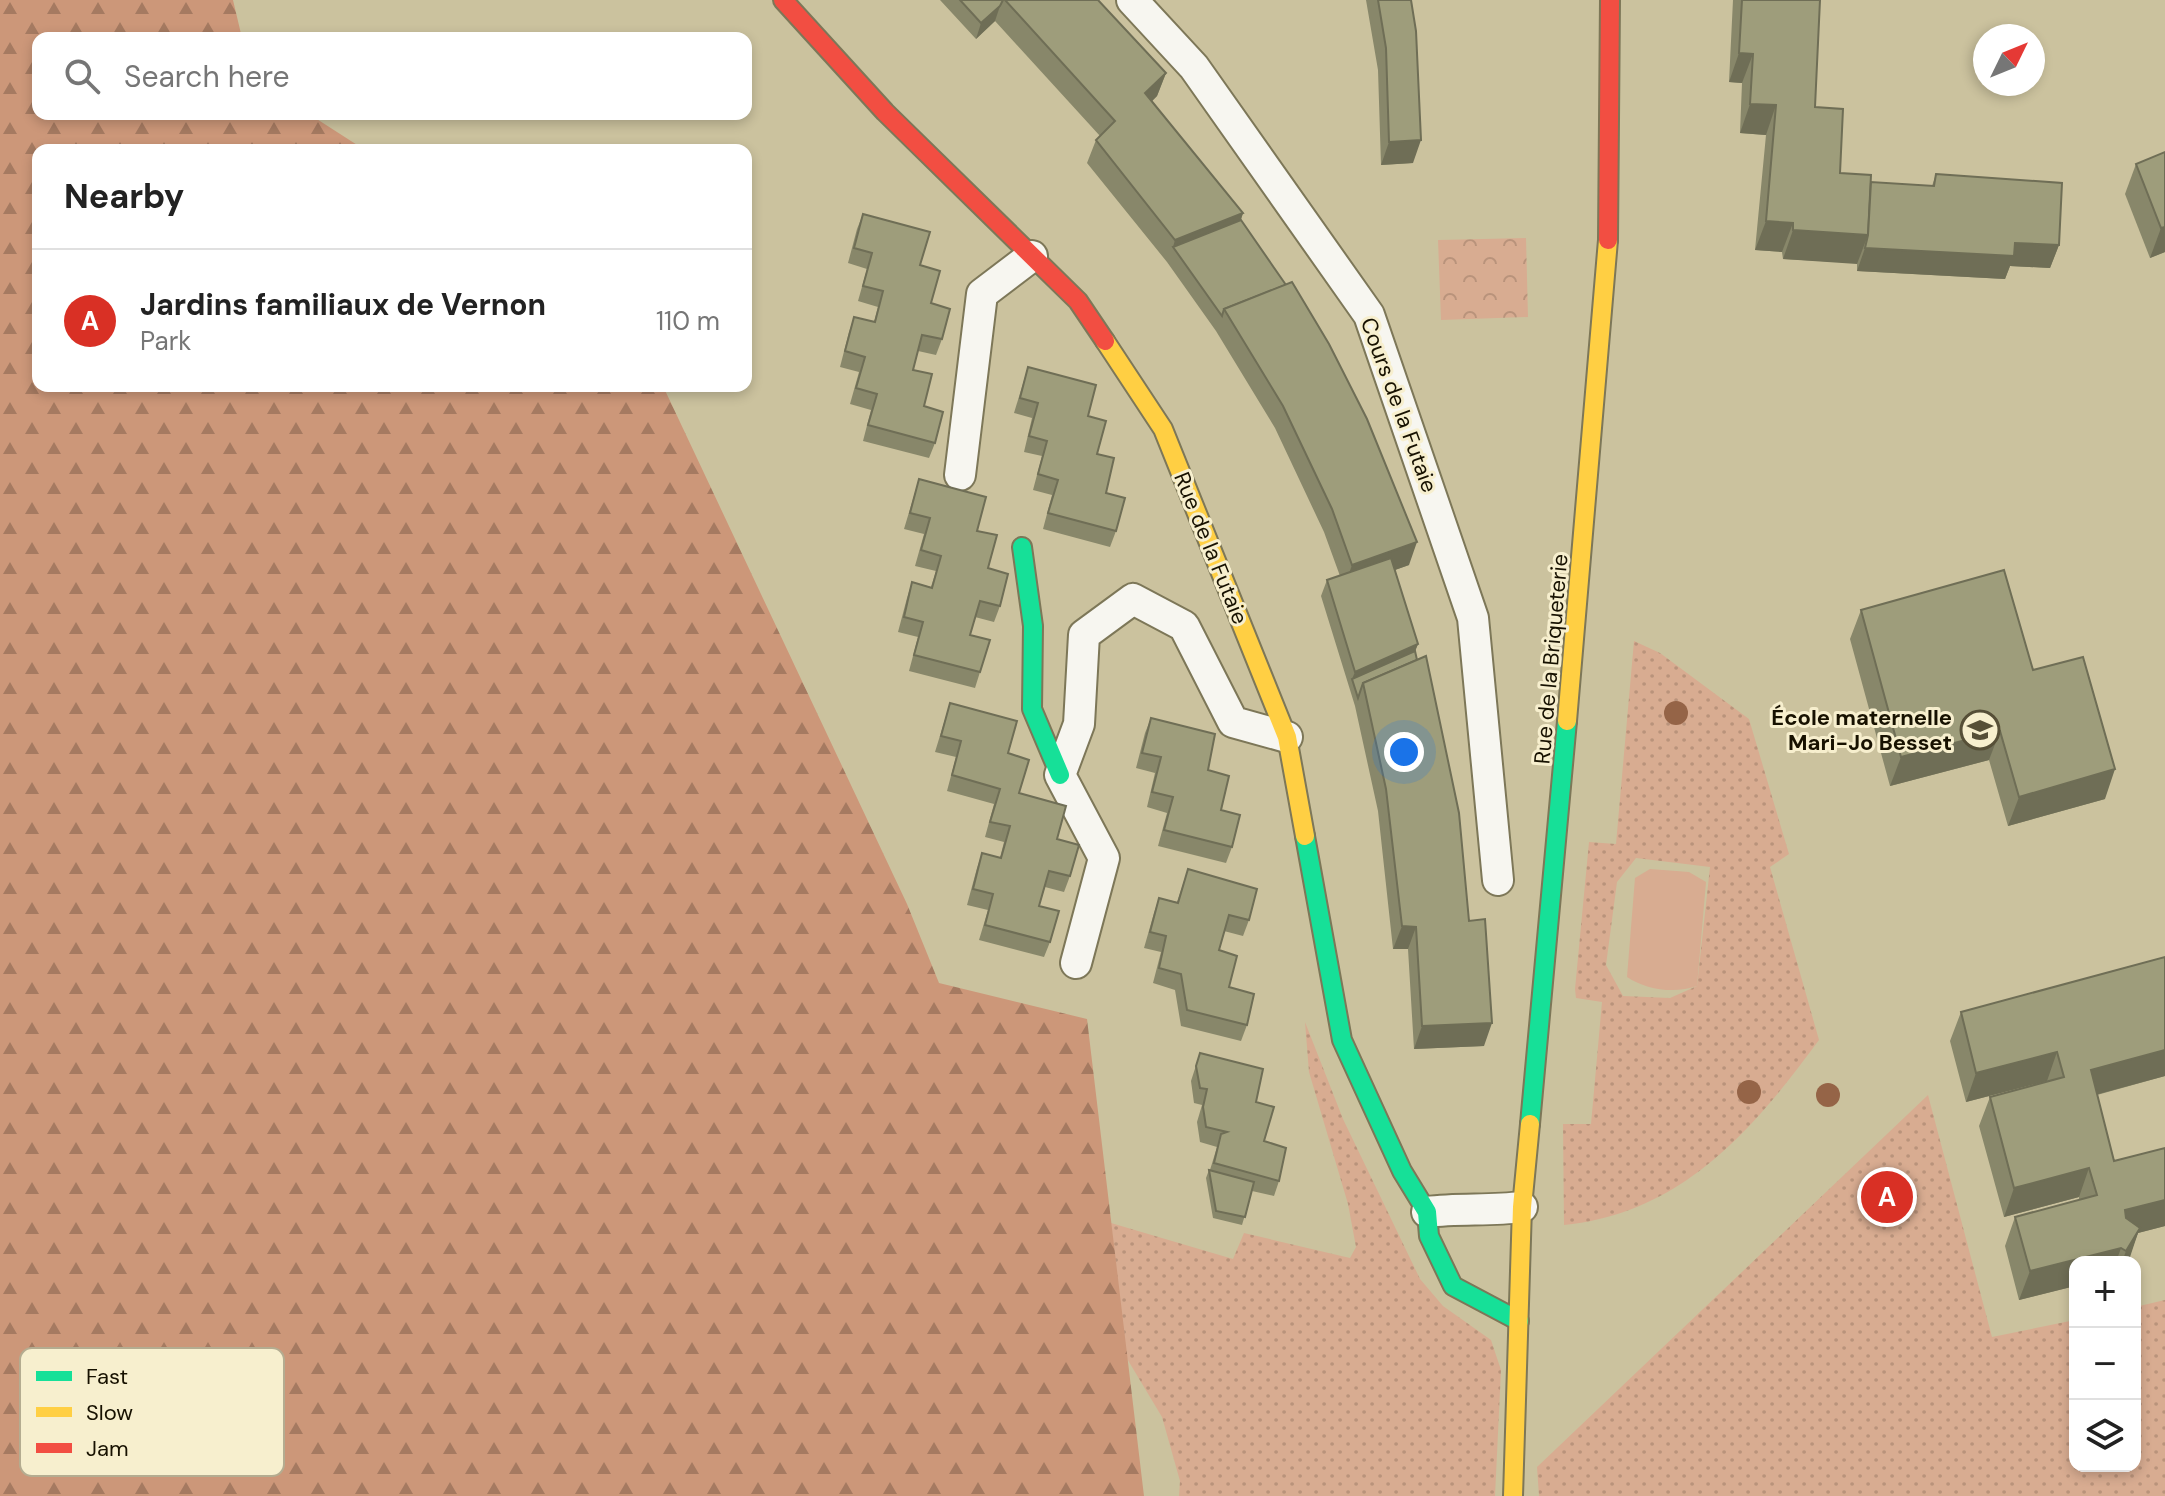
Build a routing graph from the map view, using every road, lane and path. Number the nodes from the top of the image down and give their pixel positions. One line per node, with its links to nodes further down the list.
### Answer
1 (783, 0): 4 (street, Rue de la Futaie)
2 (1132, 0): 9 (street, Cours de la Futaie)
3 (1610, 0): 11 (street, Rue de la Briqueterie)
4 (1032, 256): 5 (street); 7 (street, Rue de la Futaie)
5 (960, 475)
6 (1022, 547): 8 (street)
7 (1287, 737): 8 (street); 12 (street, Rue de la Futaie)
8 (1060, 775): 10 (street)
9 (1498, 880)
10 (1076, 963)
11 (1522, 1207): 12 (street); 13 (street, Rue de la Briqueterie)
12 (1427, 1212): 13 (street, Rue de la Futaie)
13 (1519, 1321): 14 (street, Rue de la Briqueterie)
14 (1513, 1496)

